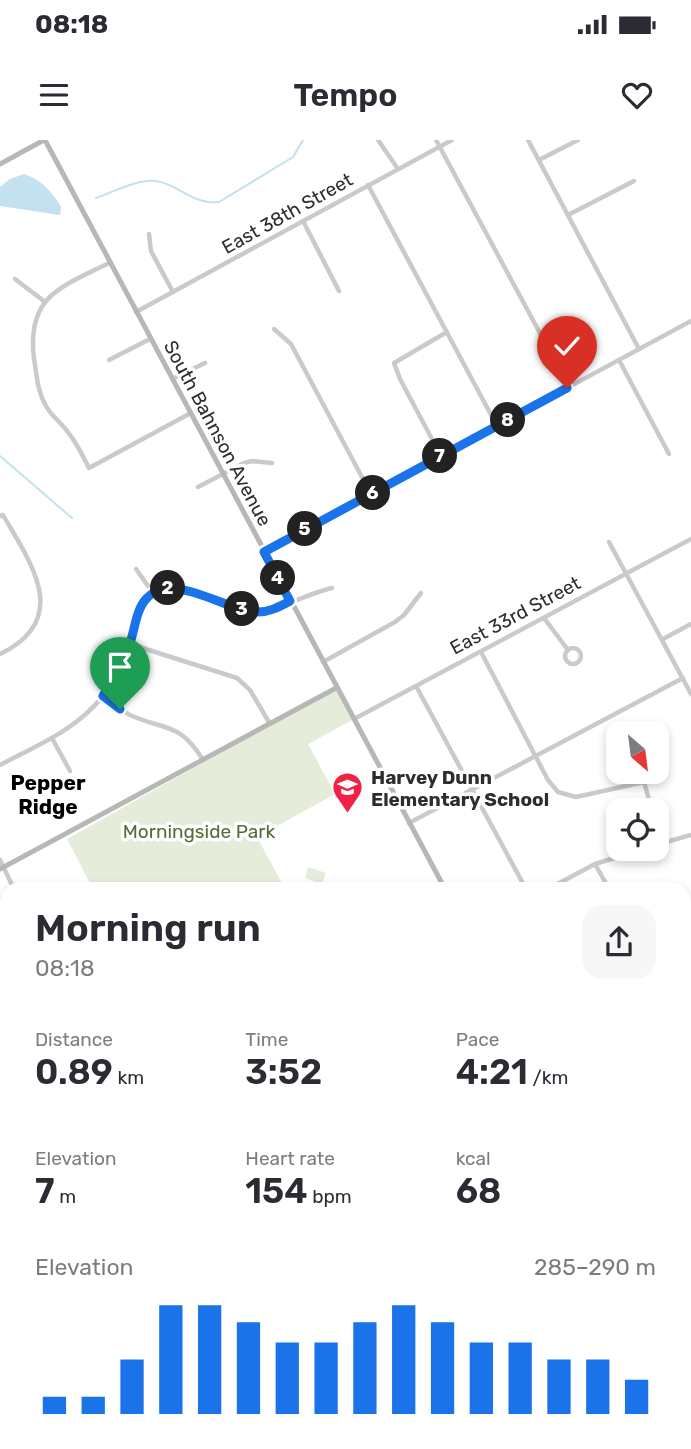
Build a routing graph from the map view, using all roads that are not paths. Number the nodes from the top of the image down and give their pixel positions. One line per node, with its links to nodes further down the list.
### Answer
1 (44, 140): 9 (street); 16 (street, South Bahnson Avenue)
2 (378, 140): 10 (street)
3 (436, 140): 7 (street)
4 (452, 140): 7 (street, East 38th Street)
5 (528, 140): 8 (street)
6 (578, 140): 8 (street)
7 (440, 147): 10 (street, East 38th Street); 31 (street)
8 (539, 160): 13 (street)
9 (0, 164)
10 (398, 169): 12 (street, East 38th Street)
11 (634, 181): 13 (street)
12 (368, 185): 14 (street, East 38th Street); 24 (street)
13 (568, 215): 26 (street)
14 (303, 221): 18 (street); 19 (street, East 38th Street)
15 (149, 234): 19 (street)
16 (109, 263): 20 (street); 21 (street, South Bahnson Avenue)
17 (15, 279): 20 (street)
18 (339, 291)
19 (173, 292): 21 (street, East 38th Street)
20 (44, 302): 32 (street)
21 (136, 312): 25 (street, South Bahnson Avenue)
22 (691, 321): 26 (street)
23 (274, 329): 39 (street)
24 (447, 332): 33 (street); 35 (street)
25 (150, 338): 27 (street); 30 (street, South Bahnson Avenue)
26 (639, 349): 28 (street)
27 (109, 360)
28 (619, 360): 31 (street); 34 (street)
29 (205, 363): 30 (street)
30 (171, 380): 32 (street, South Bahnson Avenue)
31 (569, 387): 33 (street)
32 (190, 414): 37 (street, South Bahnson Avenue)
33 (497, 426): 35 (street)
34 (669, 454)
35 (441, 456): 39 (street)
36 (272, 463): 37 (street)
37 (222, 474): 38 (street); 43 (street, South Bahnson Avenue)
38 (198, 487)
39 (371, 494): 43 (street)
40 (1, 516): 56 (street)
41 (691, 539): 45 (street, East 33rd Street)
42 (609, 542): 45 (street)
43 (264, 552): 49 (street, South Bahnson Avenue)
44 (136, 569): 47 (street)
45 (626, 574): 50 (street, East 33rd Street); 52 (street)
46 (332, 588): 49 (street)
47 (153, 593): 49 (street); 53 (street)
48 (421, 593): 57 (street)
49 (290, 601): 57 (street, South Bahnson Avenue)
50 (544, 618): 54 (street); 55 (street, East 33rd Street)
51 (691, 624): 52 (street)
52 (663, 639): 58 (street)
53 (130, 644): 62 (street); 64 (street)
54 (568, 650)
55 (481, 652): 59 (street, East 33rd Street); 66 (street)
56 (0, 654)
57 (323, 662): 60 (street, South Bahnson Avenue)
58 (682, 678): 61 (street); 66 (street)
59 (416, 686): 63 (street, East 33rd Street); 70 (street)
60 (336, 688): 63 (street, South Bahnson Avenue); 64 (street)
61 (691, 694)
62 (103, 696): 65 (street); 67 (street)
63 (354, 719): 72 (street, South Bahnson Avenue)
64 (270, 724): 67 (street)
65 (52, 738): 68 (street); 69 (street)
66 (537, 756): 70 (street); 71 (street)
67 (203, 760): 78 (street)
68 (0, 765)
69 (71, 771)
70 (473, 790): 72 (street); 80 (street)
71 (649, 798)
72 (409, 823): 79 (street, South Bahnson Avenue)
73 (691, 835): 74 (street)
74 (669, 841)
75 (0, 860): 78 (street)
76 (606, 861): 77 (street)
77 (595, 864): 81 (street); 82 (street)
78 (2, 868)
79 (440, 882)
80 (522, 882)
81 (561, 882)
82 (604, 882)

